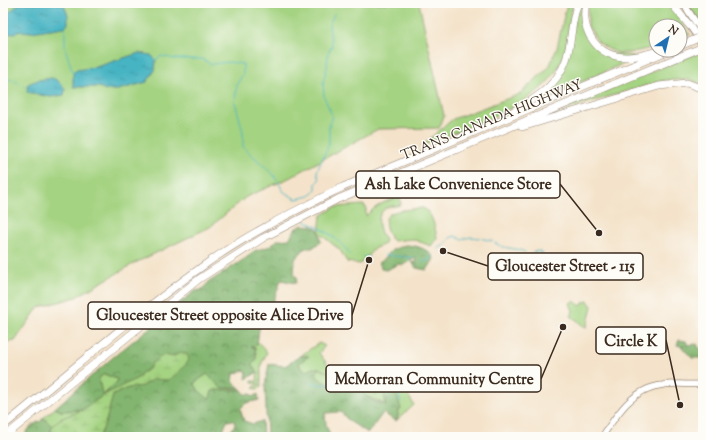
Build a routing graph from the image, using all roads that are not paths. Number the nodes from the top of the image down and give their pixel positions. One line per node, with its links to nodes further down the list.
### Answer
1 (578, 3): 13 (highway)
2 (586, 3): 10 (highway)
3 (672, 3): 6 (highway)
4 (675, 3): 6 (main road)
5 (683, 3): 7 (main road)
6 (690, 26): 9 (main road)
7 (703, 34): 8 (highway, bridge)
8 (688, 42)
9 (703, 46): 14 (highway, TRANS CANADA HIGHWAY)
10 (648, 53)
11 (651, 58): 13 (highway, TRANS CANADA HIGHWAY)
12 (703, 89): 14 (highway)
13 (476, 132): 16 (highway, TRANS CANADA HIGHWAY)
14 (480, 140): 17 (highway, TRANS CANADA HIGHWAY)
15 (703, 384): 18 (street)
16 (5, 425)
17 (4, 437)
18 (602, 437)

